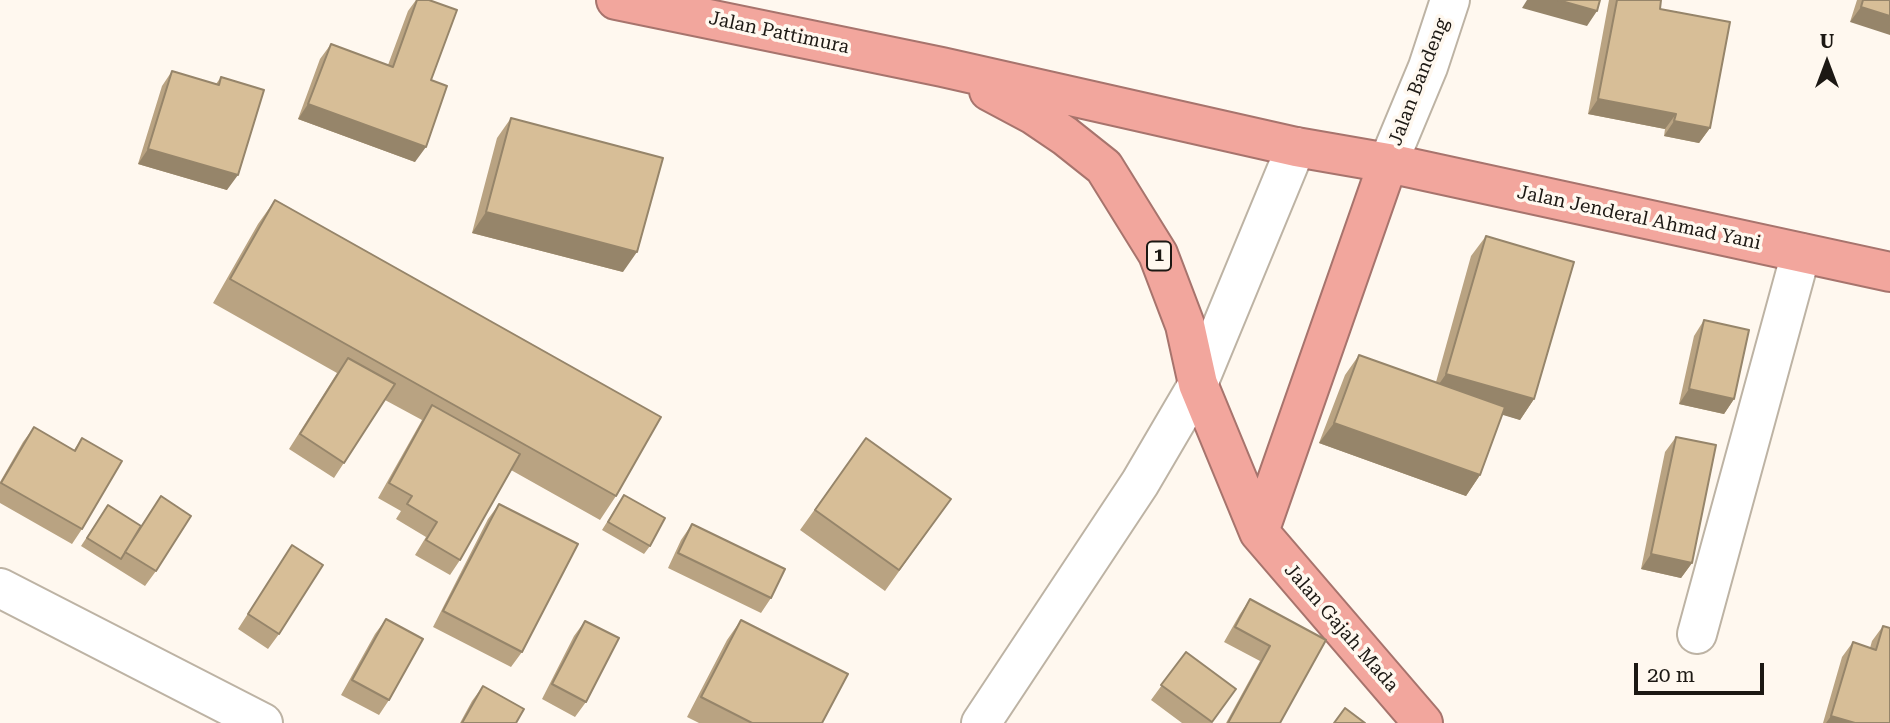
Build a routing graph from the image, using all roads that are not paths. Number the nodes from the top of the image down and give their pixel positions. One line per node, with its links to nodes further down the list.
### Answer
1 (616, 0): 3 (highway, Jalan Pattimura / 1)
2 (1450, 0): 5 (street, Jalan Bandeng)
3 (942, 67): 4 (highway, 1); 8 (highway, 1)
4 (1296, 146): 5 (highway, 1); 8 (street)
5 (1388, 163): 6 (highway, Jalan Jenderal Ahmad Yani / 1); 9 (highway)
6 (1801, 253): 7 (highway, Jalan Jenderal Ahmad Yani / 1); 11 (street)
7 (1890, 272)
8 (1198, 384): 9 (highway, 1); 13 (street)
9 (1259, 532): 14 (highway, Jalan Gajah Mada / 1)
10 (0, 588): 12 (street)
11 (1696, 634)
12 (263, 723)
13 (981, 723)
14 (1423, 723)

